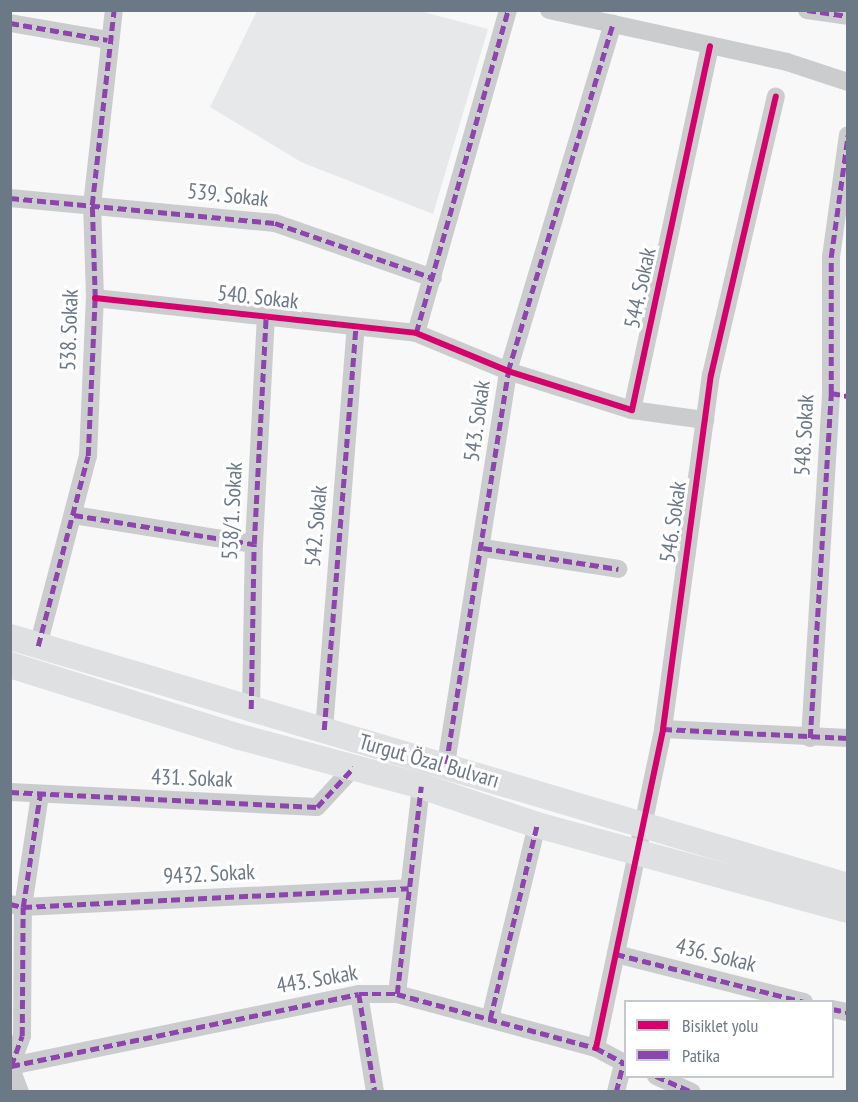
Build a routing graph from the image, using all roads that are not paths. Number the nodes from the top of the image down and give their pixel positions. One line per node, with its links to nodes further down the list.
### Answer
1 (114, 10): 8 (street, 538. Sokak)
2 (508, 10): 15 (street)
3 (549, 10): 7 (street)
4 (807, 10): 5 (street)
5 (848, 16)
6 (10, 23): 8 (street)
7 (613, 24): 9 (street); 21 (street, 543. Sokak)
8 (108, 40): 14 (street, 538. Sokak)
9 (711, 46): 10 (street); 23 (street, 544. Sokak)
10 (848, 82)
11 (776, 96): 24 (street, 546. Sokak)
12 (848, 135): 16 (street, 548. Sokak)
13 (10, 198): 14 (street, 539. Sokak)
14 (92, 205): 15 (street, 539. Sokak); 17 (street, 538. Sokak)
15 (432, 278): 20 (street)
16 (839, 291): 22 (street, 548. Sokak)
17 (96, 298): 18 (street, 540. Sokak); 25 (street, 538. Sokak)
18 (266, 315): 19 (street, 540. Sokak); 26 (street, 538/1. Sokak)
19 (356, 327): 20 (street, 540. Sokak); 34 (street, 542. Sokak)
20 (416, 333): 21 (street, 540. Sokak)
21 (508, 371): 23 (street); 27 (street, 543. Sokak)
22 (839, 394): 35 (street, 548. Sokak)
23 (632, 410): 24 (street)
24 (705, 420): 33 (street, 546. Sokak)
25 (74, 515): 26 (street); 30 (street, 538. Sokak)
26 (254, 544): 32 (street, 538/1. Sokak)
27 (483, 548): 28 (street); 37 (street, 543. Sokak)
28 (618, 570)
29 (10, 637): 30 (street, Turgut Özal Bulvarı)
30 (38, 646): 32 (street, Turgut Özal Bulvarı)
31 (10, 664): 38 (street, Turgut Özal Bulvarı)
32 (251, 709): 34 (street, Turgut Özal Bulvarı)
33 (663, 729): 35 (street); 43 (street, 546. Sokak)
34 (324, 730): 37 (street, Turgut Özal Bulvarı)
35 (810, 738): 36 (street)
36 (848, 738)
37 (446, 764): 43 (street, Turgut Özal Bulvarı)
38 (354, 767): 39 (street, Turgut Özal Bulvarı); 41 (street, 431. Sokak)
39 (421, 786): 42 (street, Turgut Özal Bulvarı); 45 (street)
40 (10, 792): 41 (street, 431. Sokak)
41 (40, 794): 46 (street)
42 (537, 825): 43 (street, Turgut Özal Bulvarı); 52 (street)
43 (642, 839): 44 (street, Turgut Özal Bulvarı); 47 (street, Turgut Özal Bulvarı); 48 (street, 546. Sokak)
44 (848, 886)
45 (409, 888): 46 (street, 9432. Sokak); 50 (street)
46 (17, 905): 55 (street)
47 (848, 910)
48 (616, 954): 51 (street, 436. Sokak); 53 (street, 546. Sokak)
49 (359, 994): 50 (street, 443. Sokak); 55 (street, 443. Sokak); 58 (street)
50 (397, 994): 52 (street, 443. Sokak)
51 (796, 1000)
52 (490, 1019): 53 (street, 443. Sokak)
53 (596, 1048): 54 (street, 443. Sokak)
54 (624, 1063): 59 (street)
55 (11, 1066): 57 (street)
56 (658, 1078): 60 (street)
57 (20, 1092)
58 (375, 1092)
59 (616, 1092)
60 (692, 1092)

